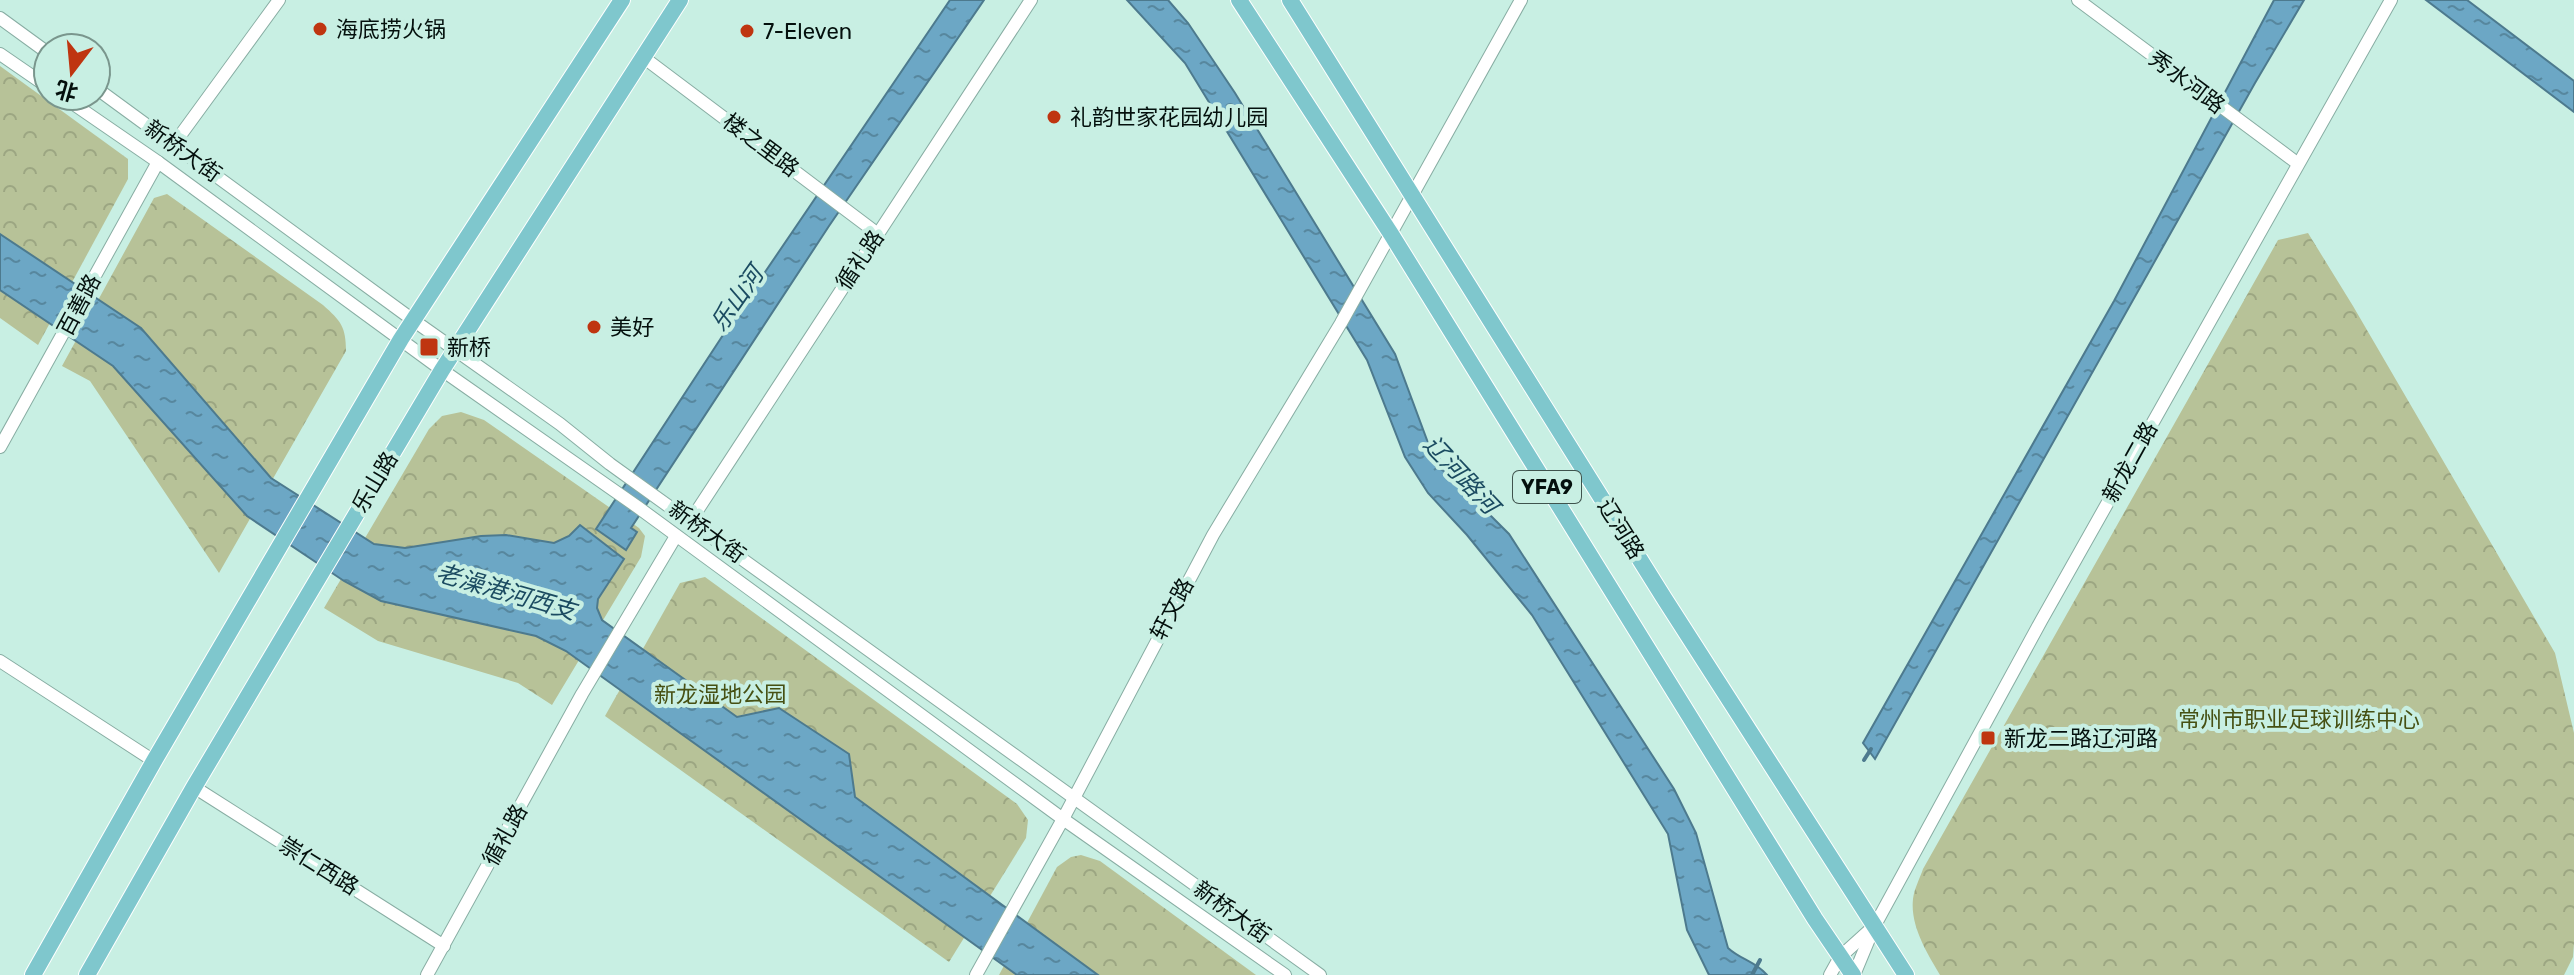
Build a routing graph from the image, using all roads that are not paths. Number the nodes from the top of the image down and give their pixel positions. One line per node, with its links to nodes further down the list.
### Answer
1 (279, 0): 17 (street)
2 (622, 0): 23 (main road)
3 (680, 0): 13 (main road, 乐山路)
4 (1031, 0): 21 (street, 循礼路)
5 (1239, 0): 22 (main road, 辽河路 / YFA9)
6 (1290, 0): 20 (main road, 辽河路 / YFA9)
7 (1521, 0): 20 (street)
8 (2078, 0): 19 (street, 秀水河路)
9 (2391, 0): 19 (street, 新龙二路)
10 (0, 18): 11 (street)
11 (32, 41)
12 (0, 54): 14 (street)
13 (643, 57): 21 (street, 楼之里路); 25 (main road, 乐山路)
14 (32, 76)
15 (112, 99): 17 (street, 新桥大街)
16 (85, 112): 18 (street, 新桥大街)
17 (174, 144): 23 (street, 新桥大街)
18 (158, 162): 24 (street, 新桥大街); 27 (street, 百善路)
19 (2297, 163): 35 (street, 新龙二路)
20 (1413, 195): 22 (street); 35 (main road, 辽河路 / YFA9)
21 (878, 234): 28 (street, 循礼路)
22 (1391, 234): 33 (street, 轩文路); 37 (main road, 辽河路 / YFA9)
23 (413, 320): 24 (main road); 25 (street, 新桥大街)
24 (401, 339): 26 (street, 新桥大街); 31 (main road)
25 (455, 350): 26 (main road, 乐山路); 28 (street, 新桥大街)
26 (442, 370): 29 (street, 新桥大街); 32 (main road, 乐山路)
27 (0, 447)
28 (691, 520): 33 (street, 新桥大街)
29 (676, 536): 34 (street, 新桥大街); 36 (street, 循礼路)
30 (0, 661): 31 (street)
31 (154, 761): 39 (main road)
32 (194, 787): 36 (street, 崇仁西路); 40 (main road, 乐山路)
33 (1074, 799): 34 (street, 轩文路); 43 (street, 新桥大街)
34 (1063, 819): 38 (street, 轩文路); 42 (street, 新桥大街)
35 (1874, 927): 37 (street); 45 (street); 46 (main road, 辽河路 / YFA9)
36 (444, 946): 41 (street, 循礼路)
37 (1840, 957): 44 (street); 45 (main road, 辽河路 / YFA9)
38 (978, 970)
39 (33, 975)
40 (87, 975)
41 (427, 975)
42 (1285, 975)
43 (1320, 975)
44 (1830, 975)
45 (1854, 975)
46 (1906, 975)

